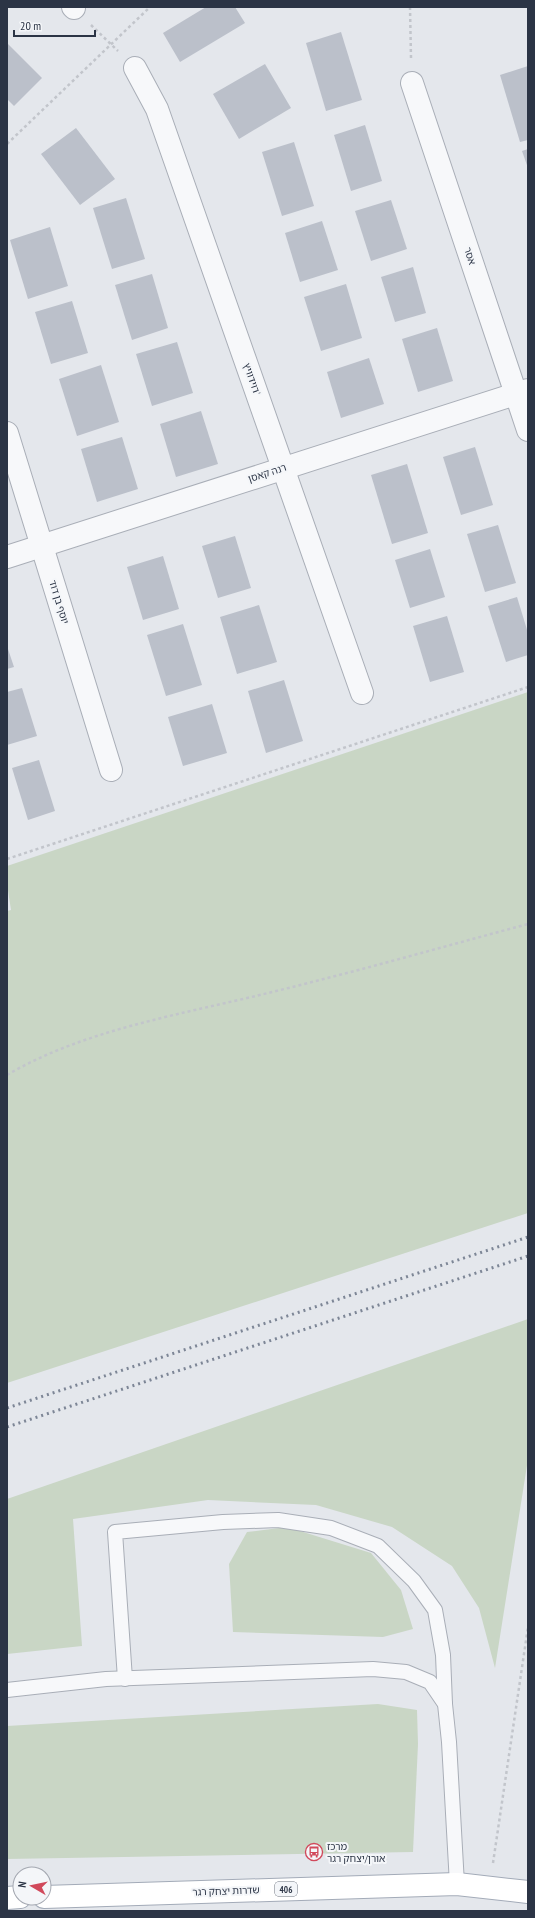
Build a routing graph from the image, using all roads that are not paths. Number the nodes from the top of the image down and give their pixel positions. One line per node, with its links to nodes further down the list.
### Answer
1 (135, 68): 6 (street, דוידוויץ')
2 (412, 83): 3 (street, אסר)
3 (522, 392): 4 (street, אסר); 6 (street, רנה קאסן)
4 (528, 430)
5 (7, 433): 7 (street, יוסף בן דוד)
6 (284, 468): 7 (street, רנה קאסן); 9 (street, דוידוויץ')
7 (42, 545): 8 (street, רנה קאסן); 10 (street, יוסף בן דוד)
8 (7, 557)
9 (362, 692)
10 (111, 770)
11 (125, 1679): 12 (lane); 13 (lane); 13 (lane)
12 (7, 1690)
13 (445, 1704): 14 (lane)
14 (457, 1884): 15 (main road, שדרות יצחק רגר / 406); 16 (main road, שדרות יצחק רגר / 406)
15 (528, 1892)
16 (52, 1897)

